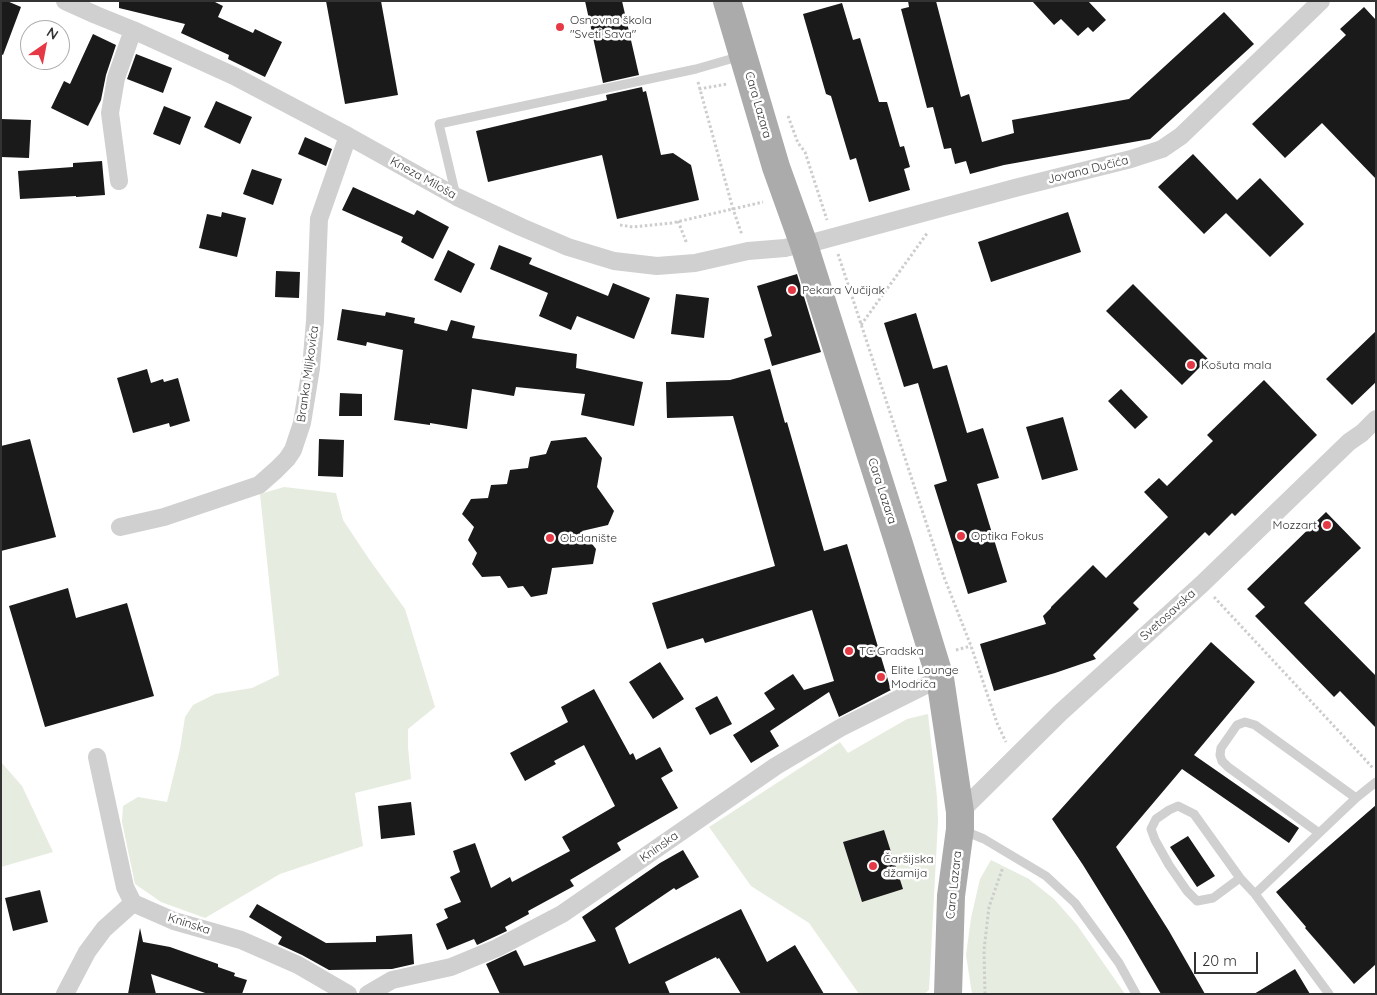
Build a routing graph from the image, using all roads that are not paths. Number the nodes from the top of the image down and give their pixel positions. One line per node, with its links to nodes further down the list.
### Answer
1 (65, 1): 4 (street, Kneza Miloša)
2 (726, 1): 5 (main road, Cara Lazara)
3 (1321, 1): 9 (street, Jovana Dučića)
4 (133, 30): 6 (street, Kneza Miloša); 7 (street)
5 (744, 56): 8 (lane); 9 (main road, Cara Lazara)
6 (348, 136): 8 (street, Kneza Miloša); 11 (street, Branka Miljkovića)
7 (119, 181)
8 (456, 197): 9 (street, Kneza Miloša)
9 (804, 245): 12 (main road, Cara Lazara)
10 (1376, 419): 16 (street, Svetosavska)
11 (120, 527)
12 (940, 678): 16 (main road, Cara Lazara); 23 (street, Kninska)
13 (97, 757): 20 (street)
14 (1376, 782): 15 (lane)
15 (1356, 798): 17 (lane); 17 (lane)
16 (960, 820): 24 (main road, Cara Lazara); 25 (lane)
17 (1319, 833): 19 (lane)
18 (1240, 878): 18 (lane); 19 (lane)
19 (1255, 894): 26 (lane)
20 (133, 903): 21 (street); 22 (street, Kninska)
21 (65, 994)
22 (348, 994)
23 (368, 994)
24 (948, 994)
25 (1136, 994)
26 (1329, 994)

